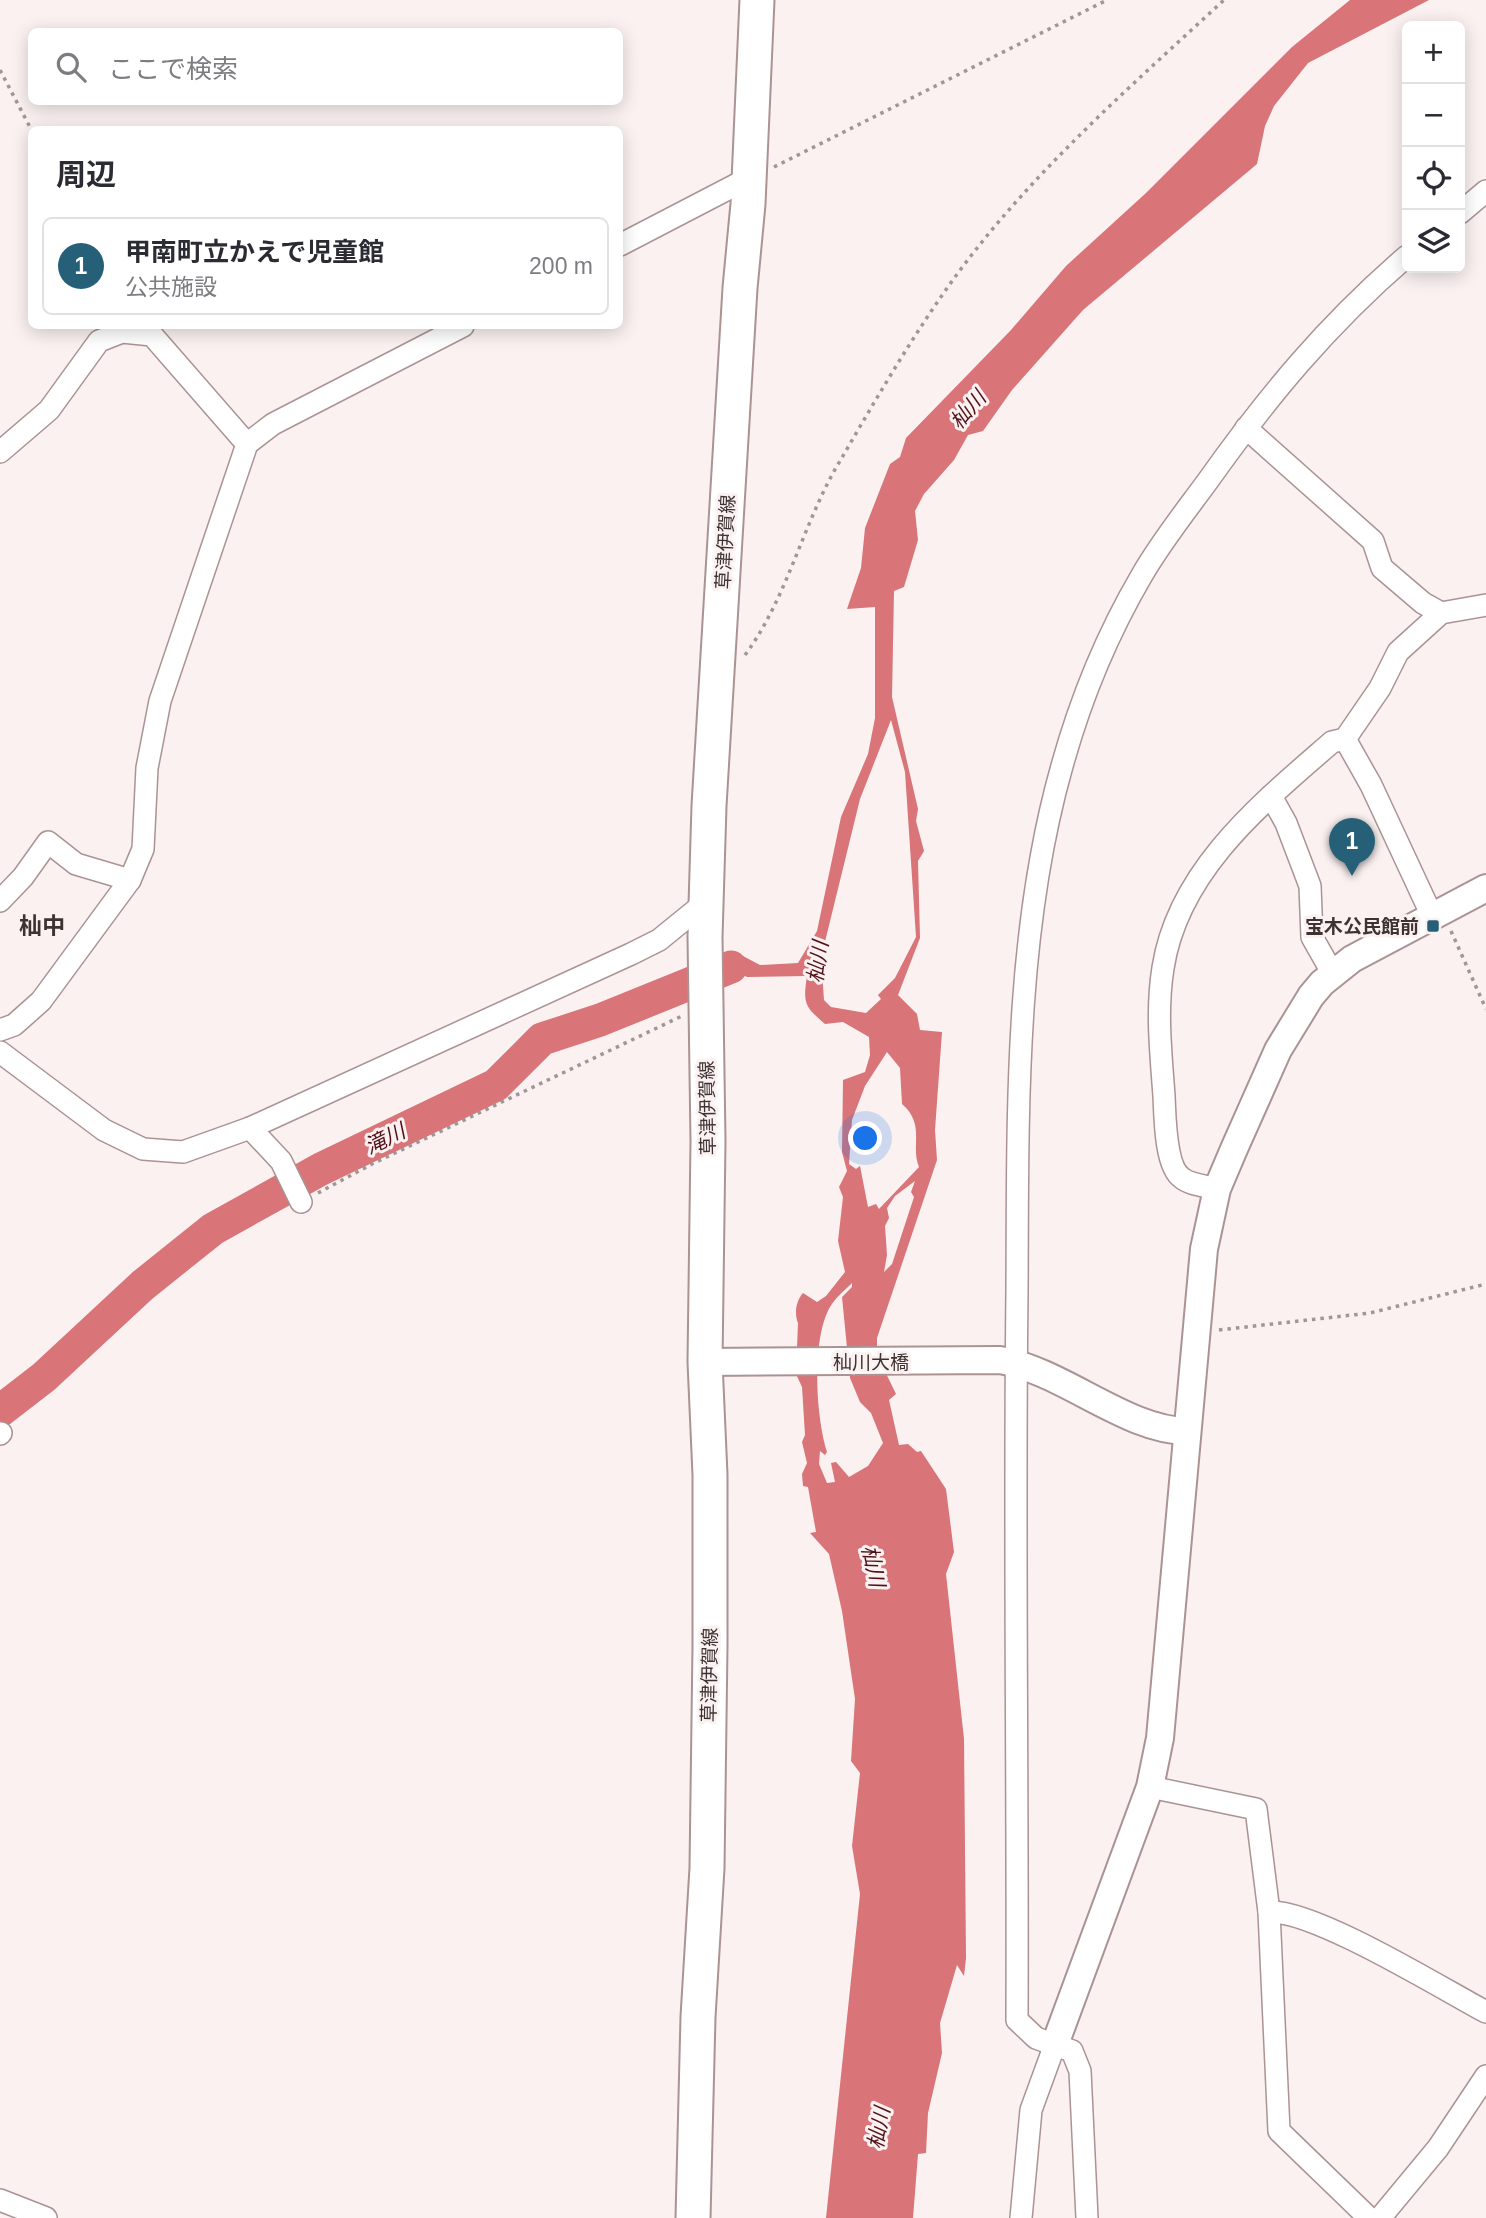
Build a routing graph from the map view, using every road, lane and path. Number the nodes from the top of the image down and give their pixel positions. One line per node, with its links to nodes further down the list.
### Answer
1 (757, 0): 6 (main road, 草津伊賀線)
2 (1107, 0): 6 (path)
3 (1224, 0): 17 (path)
4 (0, 70): 5 (path)
5 (29, 126)
6 (747, 180): 9 (street); 23 (main road, 草津伊賀線)
7 (1486, 191): 8 (street)
8 (1464, 210)
9 (623, 243)
10 (1402, 260): 12 (street)
11 (457, 329): 13 (street)
12 (1246, 428): 16 (street); 35 (street)
13 (247, 444): 14 (street); 20 (street)
14 (0, 452)
15 (1486, 605): 16 (street)
16 (1441, 613): 18 (street)
17 (743, 658)
18 (1346, 739): 19 (street); 24 (street)
19 (1272, 796): 25 (street); 31 (street)
20 (130, 880): 22 (street); 28 (street)
21 (1486, 888): 24 (street)
22 (0, 901)
23 (707, 901): 26 (main road, 草津伊賀線); 30 (street)
24 (1438, 913): 25 (street); 27 (path)
25 (1333, 974): 31 (street)
26 (705, 1006): 32 (path); 36 (main road, 草津伊賀線)
27 (1486, 1009)
28 (0, 1030)
29 (0, 1052): 30 (street)
30 (250, 1128): 32 (street)
31 (1217, 1189): 34 (street)
32 (299, 1198)
33 (1486, 1284): 34 (path)
34 (1196, 1332): 37 (street)
35 (1008, 1361): 36 (street, 杣川大橋); 37 (street); 41 (street)
36 (705, 1362): 45 (main road, 草津伊賀線)
37 (1187, 1431): 38 (street)
38 (1150, 1787): 39 (street); 41 (street)
39 (1269, 1912): 40 (street); 48 (street)
40 (1486, 2012)
41 (1054, 2047): 46 (street); 47 (street)
42 (1486, 2076): 49 (street)
43 (0, 2200): 44 (street)
44 (46, 2218)
45 (693, 2218)
46 (1021, 2218)
47 (1087, 2218)
48 (1369, 2218)
49 (1380, 2218)

